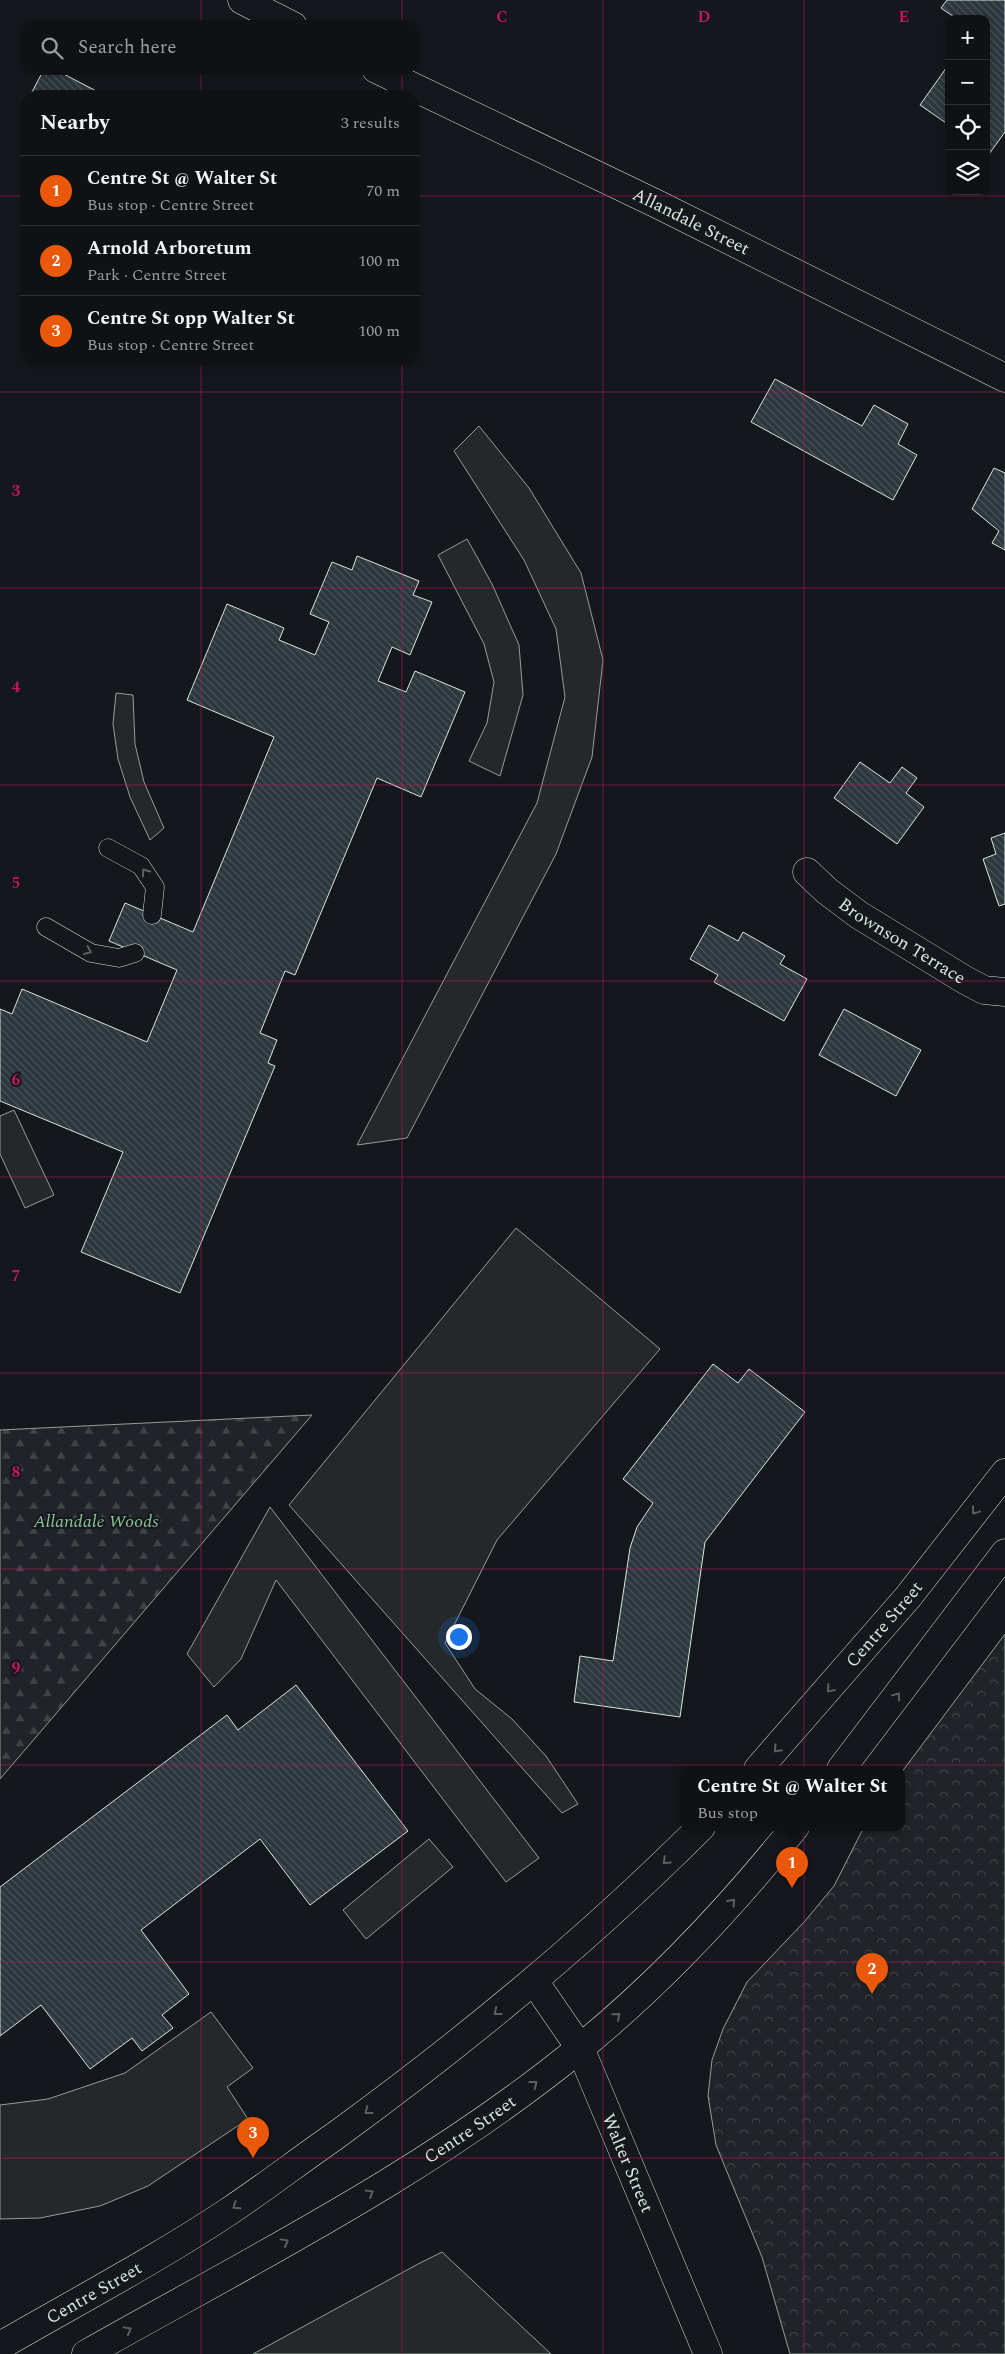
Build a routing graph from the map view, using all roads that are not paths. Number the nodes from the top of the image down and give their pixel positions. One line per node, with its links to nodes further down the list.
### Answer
1 (242, 0): 2 (main road)
2 (280, 20)
3 (388, 75): 4 (main road, Allandale Street)
4 (420, 90)
5 (420, 90): 6 (main road, Allandale Street)
6 (1005, 378)
7 (108, 848): 9 (lane, one-way to 7)
8 (807, 872): 12 (main road, Brownson Terrace)
9 (152, 915)
10 (46, 927): 11 (lane, one-way to 11)
11 (135, 953)
12 (1005, 992)
13 (1005, 1473): 15 (main road, Centre Street, one-way to 15)
14 (1005, 1553): 16 (main road, one-way to 14)
15 (761, 1766)
16 (843, 1766)
17 (697, 1831): 19 (main road, Centre Street, one-way to 19)
18 (792, 1831): 20 (main road, Centre Street, one-way to 18)
19 (534, 1981): 20 (main road, Walter Street); 21 (main road, Centre Street, one-way to 21)
20 (580, 2048): 22 (main road, Centre Street, one-way to 20); 23 (main road, Walter Street)
21 (0, 2346)
22 (86, 2354)
23 (708, 2354)

